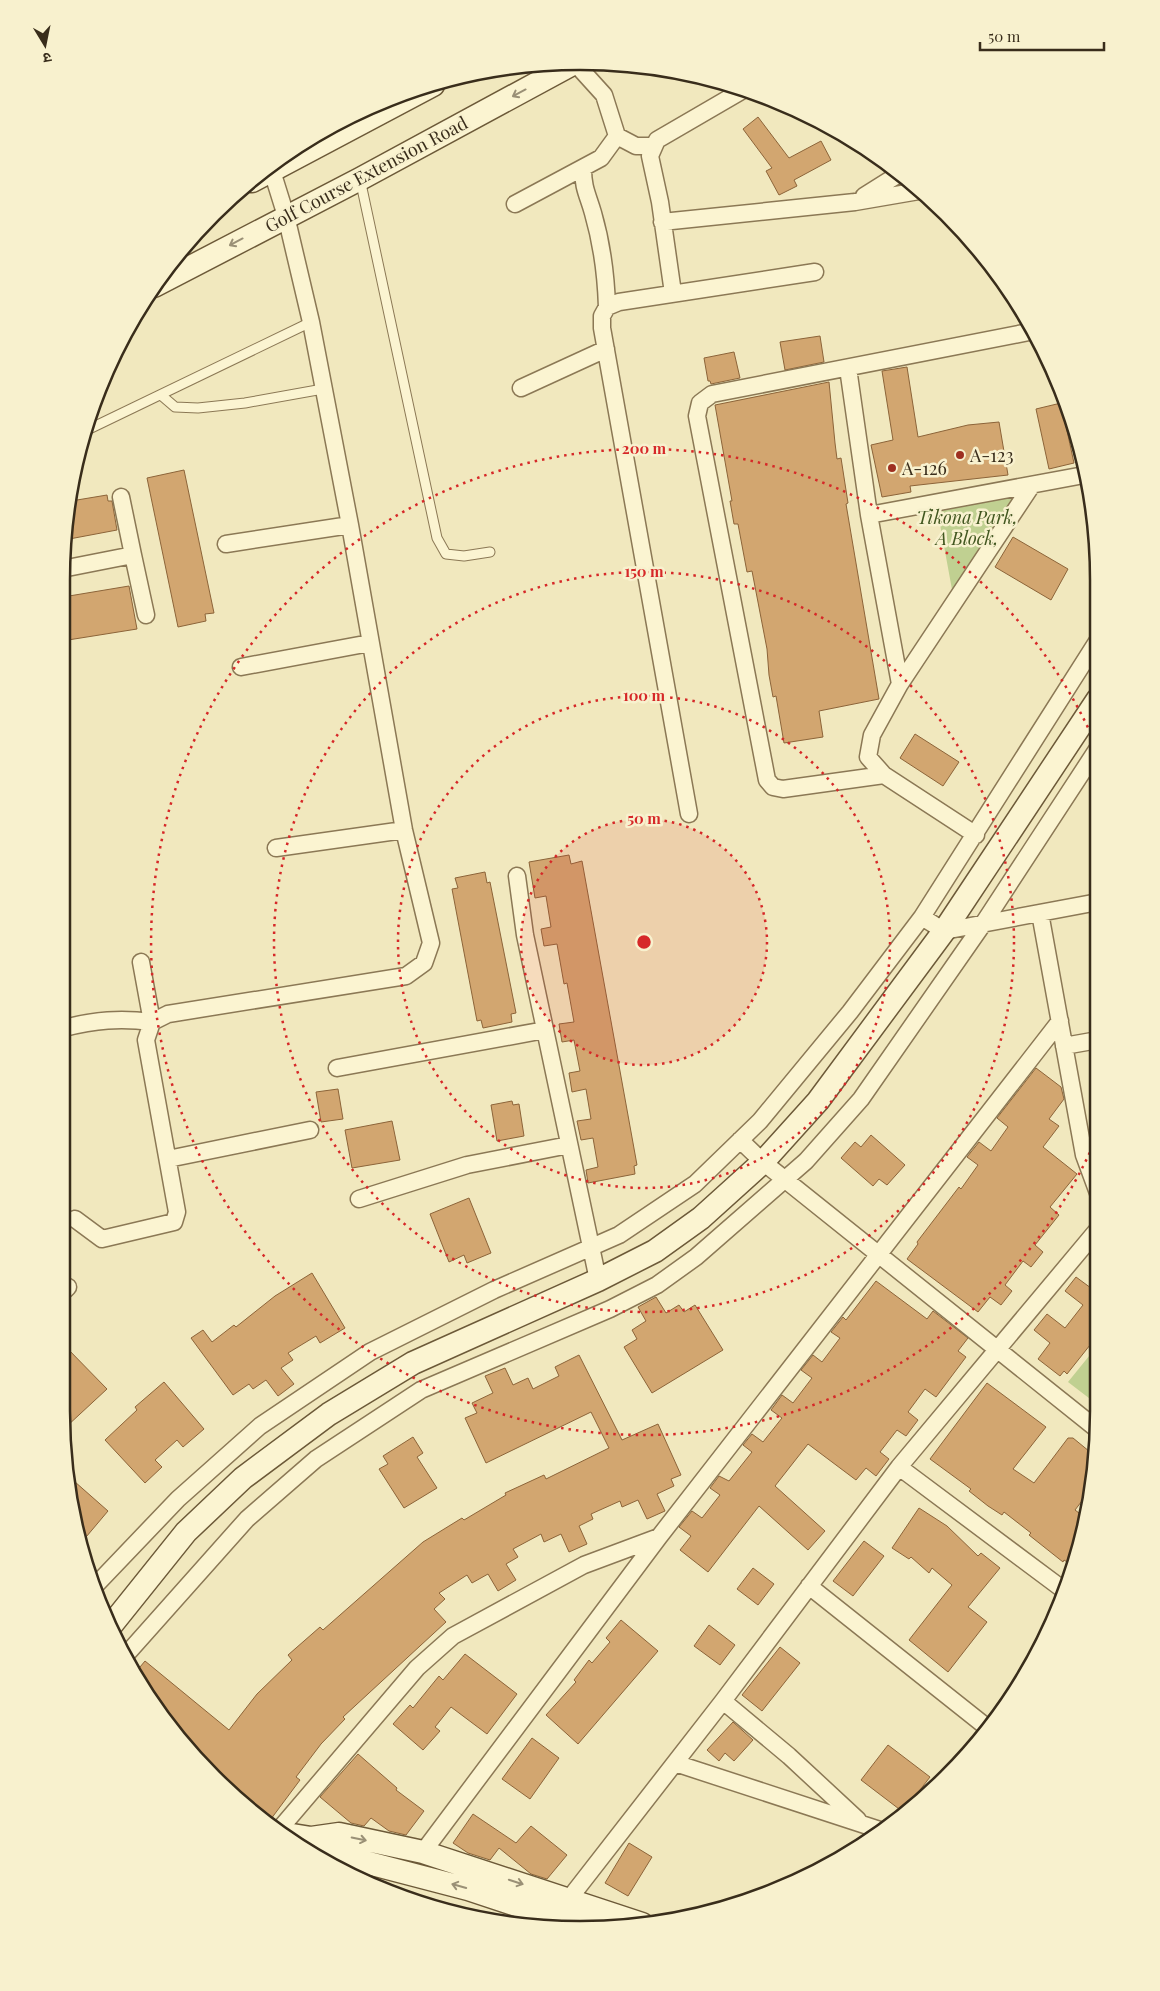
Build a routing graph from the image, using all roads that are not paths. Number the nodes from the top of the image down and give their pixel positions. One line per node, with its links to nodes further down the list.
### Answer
1 (583, 70): 4 (street)
2 (560, 71): 9 (street, Golf Course Extension Road, one-way to 9)
3 (736, 94): 5 (street)
4 (617, 136): 5 (street); 6 (street)
5 (653, 146): 14 (street)
6 (583, 168): 12 (street); 18 (street)
7 (273, 173): 13 (street)
8 (893, 178): 11 (street)
9 (360, 179): 13 (street, Golf Course Extension Road); 33 (lane)
10 (910, 192): 11 (street)
11 (855, 202): 14 (street)
12 (516, 204)
13 (286, 216): 16 (street, Golf Course Extension Road, one-way to 16); 19 (street)
14 (662, 222): 17 (street)
15 (815, 272): 17 (street)
16 (170, 278)
17 (673, 293): 18 (street)
18 (607, 307): 21 (street)
19 (311, 322): 24 (street); 25 (lane)
20 (1026, 333): 22 (street)
21 (606, 349): 23 (street); 44 (street)
22 (848, 368): 30 (street); 43 (street)
23 (521, 388)
24 (323, 389): 25 (lane); 31 (street)
25 (161, 395): 26 (lane)
26 (94, 427)
27 (1079, 476): 28 (street)
28 (1032, 485): 30 (street); 40 (street)
29 (121, 497): 34 (street)
30 (869, 515): 40 (street)
31 (350, 524): 32 (street); 37 (street)
32 (226, 544)
33 (490, 552)
34 (133, 555): 35 (street); 36 (street)
35 (70, 567)
36 (146, 615)
37 (370, 643): 39 (street); 45 (street)
38 (1090, 653): 46 (street)
39 (241, 668)
40 (900, 684): 43 (street)
41 (1090, 710): 53 (street)
42 (1090, 760): 52 (street)
43 (884, 775): 46 (street)
44 (689, 814)
45 (404, 830): 47 (street); 56 (street)
46 (976, 835): 51 (street)
47 (276, 848)
48 (517, 876): 58 (street)
49 (1090, 904): 50 (street)
50 (1040, 913): 52 (street); 55 (street)
51 (922, 917): 53 (street); 63 (street)
52 (983, 924): 53 (street); 68 (street)
53 (944, 932): 66 (street)
54 (141, 962): 56 (street)
55 (1060, 1021): 60 (street); 73 (street)
56 (152, 1022): 57 (street); 65 (street)
57 (70, 1027)
58 (545, 1030): 61 (street); 64 (street)
59 (1090, 1041): 60 (street)
60 (1064, 1046): 67 (street)
61 (337, 1068)
62 (310, 1130): 65 (street)
63 (740, 1140): 66 (street); 72 (street)
64 (568, 1145): 69 (street); 72 (street)
65 (168, 1160): 70 (street)
66 (763, 1162): 68 (street); 74 (street)
67 (1090, 1172)
68 (786, 1180): 73 (street); 83 (street)
69 (359, 1199)
70 (75, 1219)
71 (1090, 1239): 75 (street)
72 (591, 1246): 74 (street); 79 (street)
73 (880, 1254): 75 (street); 78 (street)
74 (598, 1280): 82 (street)
75 (997, 1351): 76 (street); 77 (street)
76 (1090, 1423)
77 (899, 1467): 80 (street); 81 (street)
78 (659, 1537): 88 (street); 92 (street)
79 (99, 1581)
80 (809, 1586): 84 (street); 85 (street)
81 (1059, 1586)
82 (116, 1621)
83 (130, 1650)
84 (723, 1701): 86 (street); 87 (street)
85 (983, 1724)
86 (675, 1763): 87 (street); 95 (street)
87 (861, 1824): 89 (street)
88 (284, 1826)
89 (873, 1828)
90 (298, 1836): 91 (street)
91 (311, 1838): 92 (street, one-way to 92); 93 (street)
92 (423, 1852): 95 (street, one-way to 95)
93 (327, 1854)
94 (340, 1861): 96 (street, one-way to 94)
95 (568, 1899): 96 (street); 97 (street)
96 (555, 1918): 98 (street)
97 (627, 1919)
98 (562, 1920)

